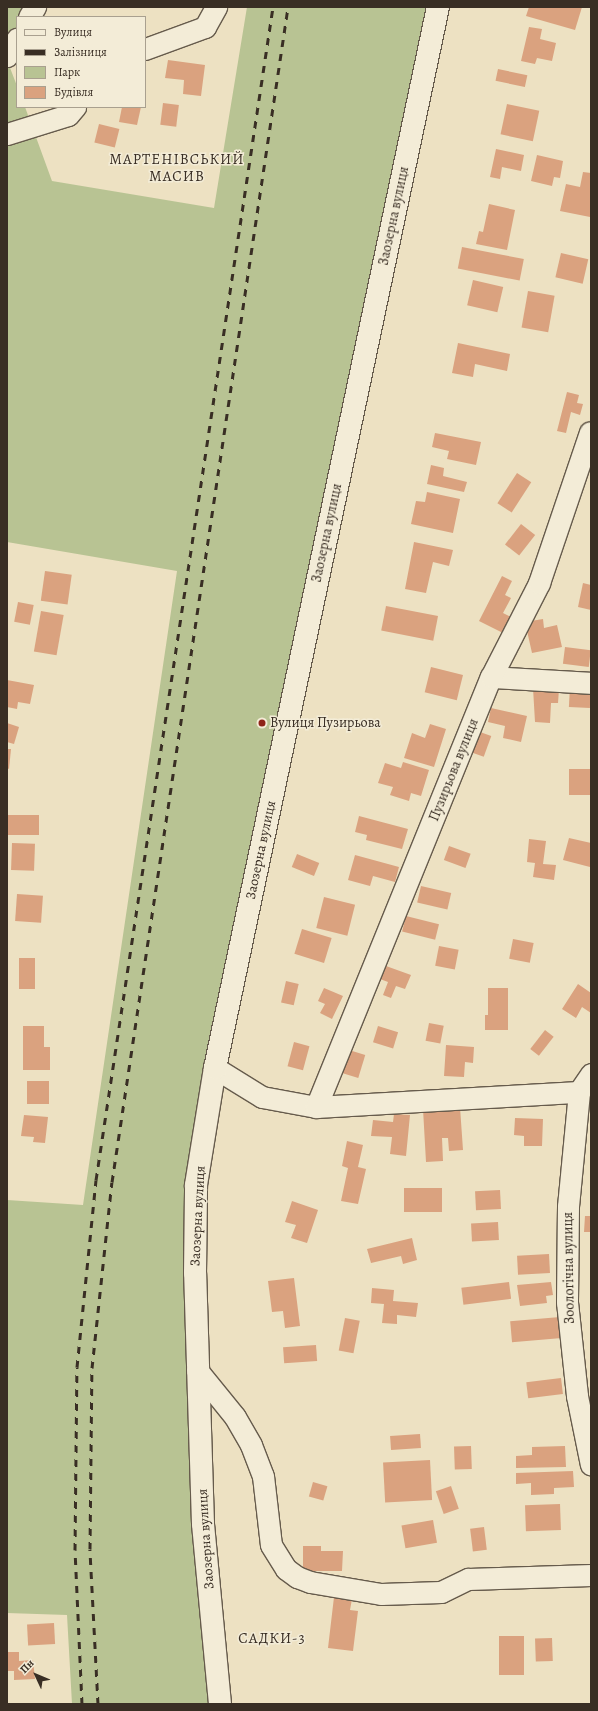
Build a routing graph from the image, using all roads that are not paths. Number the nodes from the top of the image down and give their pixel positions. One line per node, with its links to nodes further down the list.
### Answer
1 (35, 7): 4 (street)
2 (216, 7): 6 (street)
3 (438, 7): 13 (street, Заозерна вулиця)
4 (30, 16)
5 (16, 41): 7 (street)
6 (146, 49)
7 (7, 56)
8 (74, 108): 9 (street)
9 (7, 134)
10 (590, 432): 11 (street, Пузирьова вулиця)
11 (492, 677): 12 (street); 16 (street, Пузирьова вулиця)
12 (591, 682)
13 (215, 1068): 16 (street); 17 (street, Заозерна вулиця)
14 (591, 1074): 15 (street, Зоологічна вулиця)
15 (579, 1092): 16 (street); 18 (street, Зоологічна вулиця)
16 (316, 1107)
17 (197, 1370): 19 (street); 20 (street, Заозерна вулиця)
18 (591, 1465)
19 (591, 1575)
20 (220, 1704)

